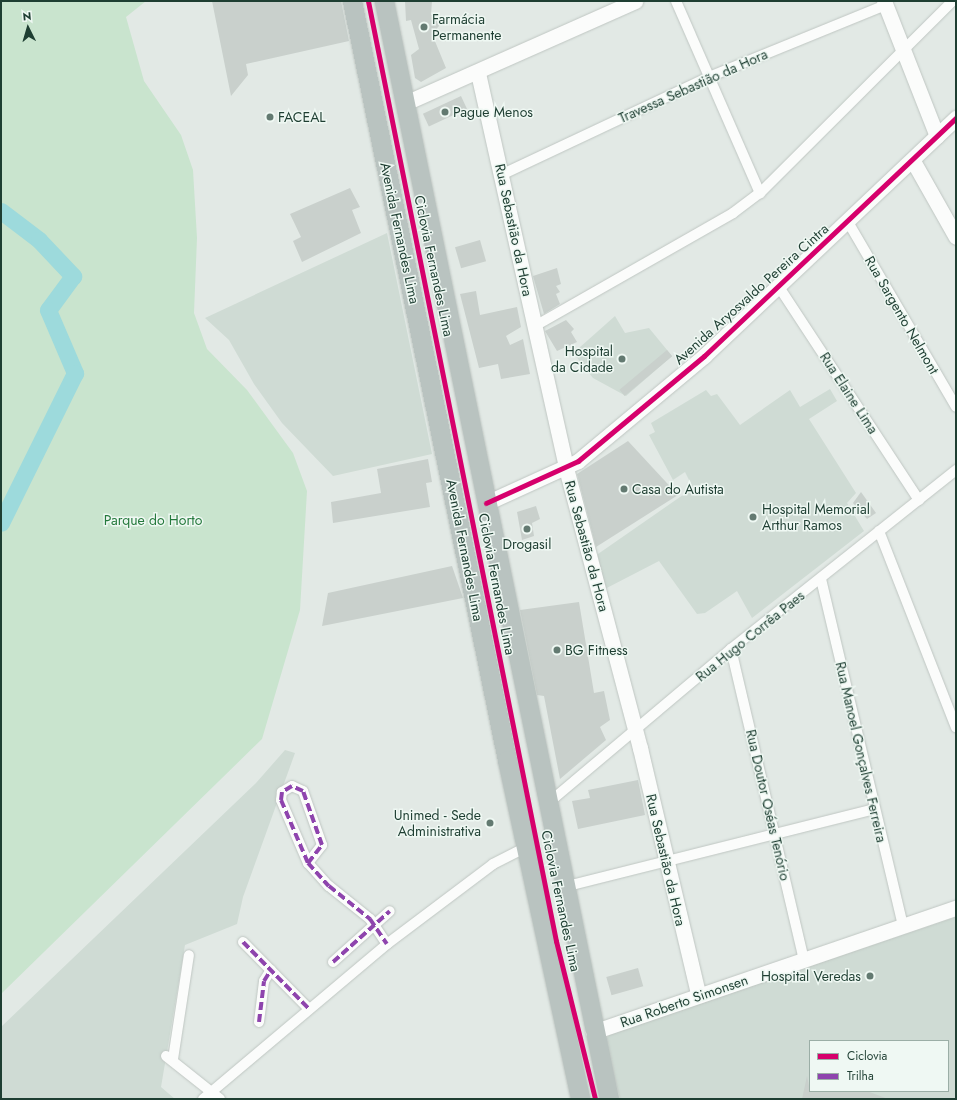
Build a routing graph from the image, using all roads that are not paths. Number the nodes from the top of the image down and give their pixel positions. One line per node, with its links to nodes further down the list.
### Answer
1 (352, 1): 33 (highway, Avenida Fernandes Lima)
2 (384, 1): 10 (highway, Avenida Fernandes Lima)
3 (636, 1): 8 (street)
4 (676, 1): 9 (street)
5 (953, 1): 7 (street)
6 (885, 3): 7 (street); 9 (street, Travessa Sebastião da Hora)
7 (903, 53): 12 (street); 15 (street)
8 (478, 73): 10 (street); 14 (street, Rua Sebastião da Hora)
9 (709, 77): 14 (street, Travessa Sebastião da Hora); 15 (street)
10 (405, 103): 24 (highway, Avenida Fernandes Lima)
11 (956, 118): 12 (street, Avenida Aryosvaldo Pereira Cintra)
12 (937, 136): 13 (street, Avenida Aryosvaldo Pereira Cintra)
13 (913, 161): 16 (street, Avenida Aryosvaldo Pereira Cintra); 17 (street)
14 (503, 174): 19 (street, Rua Sebastião da Hora)
15 (760, 193): 19 (street)
16 (848, 222): 18 (street, Avenida Aryosvaldo Pereira Cintra); 20 (street, Rua Sargento Nelmont)
17 (956, 237)
18 (779, 287): 21 (street, Avenida Aryosvaldo Pereira Cintra); 23 (street, Rua Elaine Lima)
19 (535, 326): 21 (street, Rua Sebastião da Hora)
20 (956, 407)
21 (566, 468): 24 (street, Avenida Aryosvaldo Pereira Cintra); 29 (street, Rua Sebastião da Hora)
22 (956, 470): 23 (street, Rua Hugo Corrêa Paes)
23 (919, 500): 25 (street, Rua Hugo Corrêa Paes)
24 (486, 503): 30 (highway, Avenida Fernandes Lima)
25 (879, 531): 26 (street, Rua Hugo Corrêa Paes); 28 (street)
26 (821, 579): 27 (street, Rua Hugo Corrêa Paes); 31 (street, Rua Manoel Gonçalves Ferreira)
27 (731, 649): 29 (street, Rua Hugo Corrêa Paes); 32 (street, Rua Doutor Oséas Tenório)
28 (956, 727)
29 (636, 730): 30 (street, Rua Hugo Corrêa Paes); 34 (street, Rua Sebastião da Hora)
30 (546, 805): 36 (highway, Avenida Fernandes Lima)
31 (874, 809): 32 (street); 39 (street, Rua Manoel Gonçalves Ferreira)
32 (776, 836): 34 (street); 44 (street, Rua Doutor Oséas Tenório)
33 (526, 847): 42 (street); 54 (highway, Avenida Fernandes Lima)
34 (666, 861): 36 (street); 47 (street, Rua Sebastião da Hora)
35 (308, 863): 35 (street); 40 (street)
36 (564, 887): 50 (highway, Avenida Fernandes Lima)
37 (956, 908): 39 (street, Rua Roberto Simonsen)
38 (390, 912): 40 (street)
39 (902, 925): 44 (street, Rua Roberto Simonsen)
40 (374, 926): 42 (street); 45 (street)
41 (243, 942): 46 (street)
42 (387, 944): 48 (street)
43 (189, 955): 51 (street)
44 (804, 961): 47 (street, Rua Roberto Simonsen)
45 (333, 962)
46 (271, 970): 48 (street); 49 (street)
47 (698, 994): 50 (street, Rua Roberto Simonsen)
48 (309, 1009): 51 (street)
49 (259, 1022)
50 (593, 1032): 55 (highway, Avenida Fernandes Lima)
51 (212, 1091): 52 (street); 53 (street)
52 (202, 1099)
53 (220, 1099)
54 (580, 1099)
55 (609, 1099)

